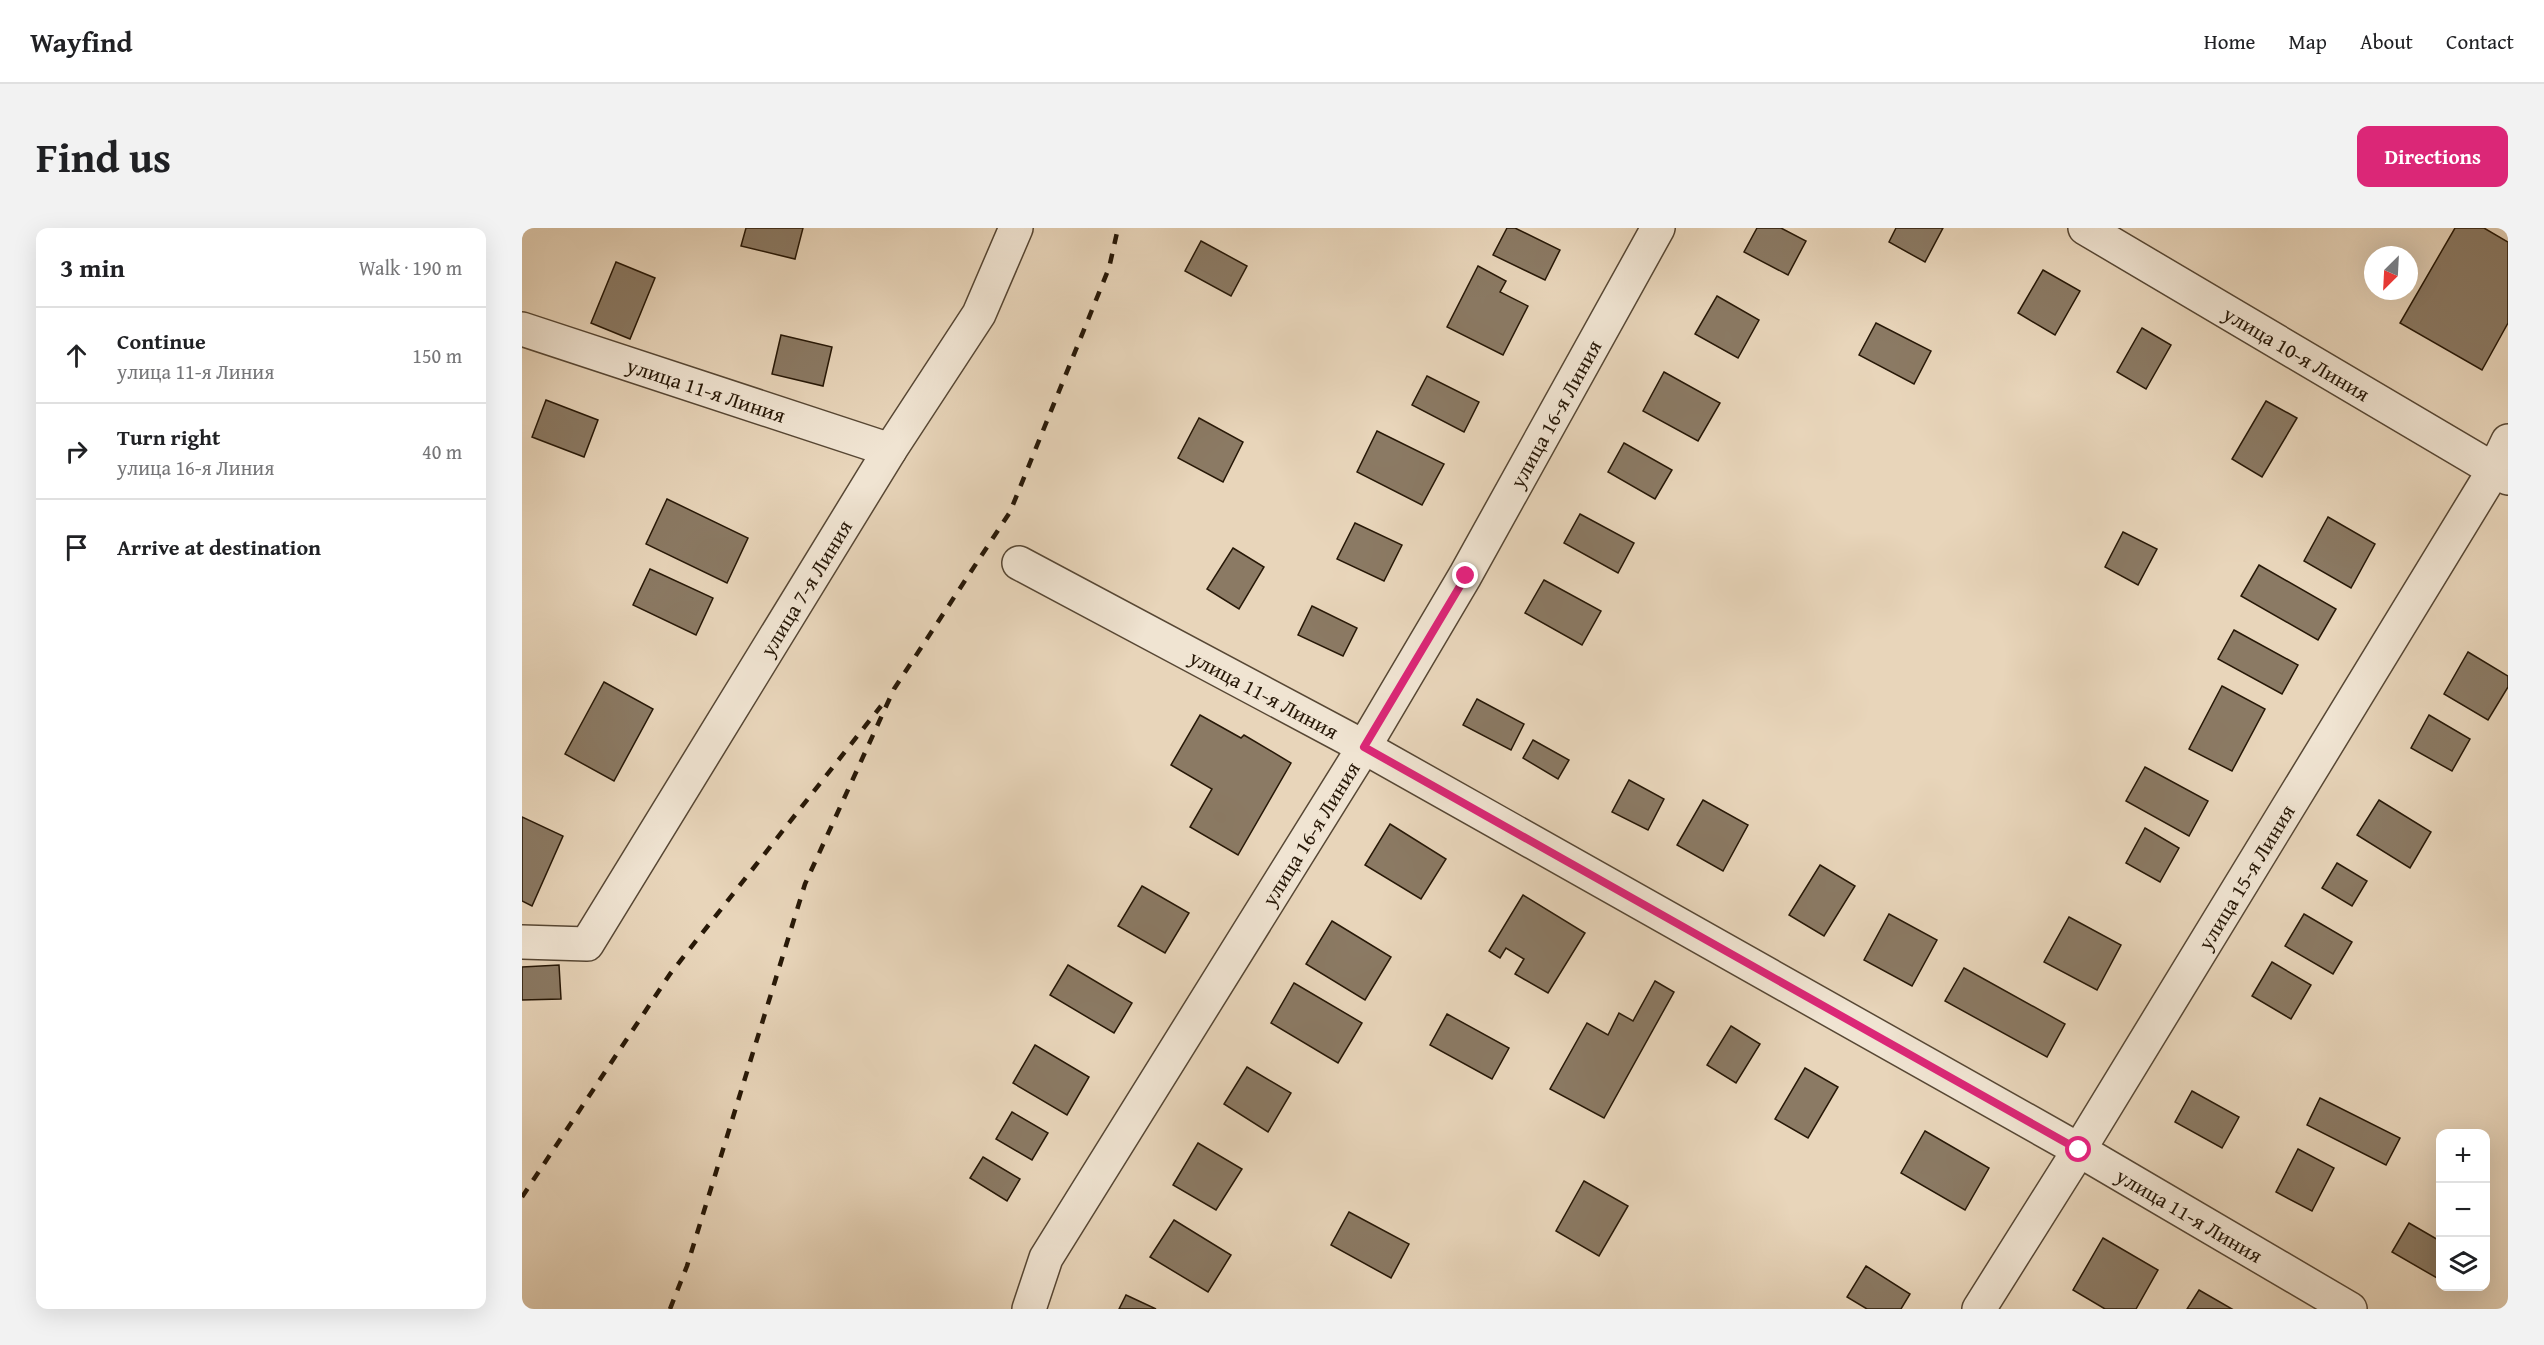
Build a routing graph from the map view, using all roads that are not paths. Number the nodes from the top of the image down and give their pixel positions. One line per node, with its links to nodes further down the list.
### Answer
1 (1016, 228): 6 (street, улица 7-я Линия)
2 (1658, 228): 9 (street, улица 16-я Линия)
3 (2085, 228): 7 (street, улица 10-я Линия)
4 (522, 329): 6 (street, улица 11-я Линия)
5 (2508, 441): 7 (street, улица 15-я Линия)
6 (890, 450): 10 (street, улица 7-я Линия)
7 (2501, 474): 11 (street, улица 15-я Линия)
8 (1019, 563): 9 (street, улица 11-я Линия)
9 (1364, 747): 11 (street, улица 11-я Линия); 12 (street, улица 16-я Линия)
10 (522, 942)
11 (2079, 1150): 13 (street, улица 15-я Линия); 14 (street, улица 11-я Линия)
12 (1029, 1309)
13 (1979, 1309)
14 (2350, 1309)

